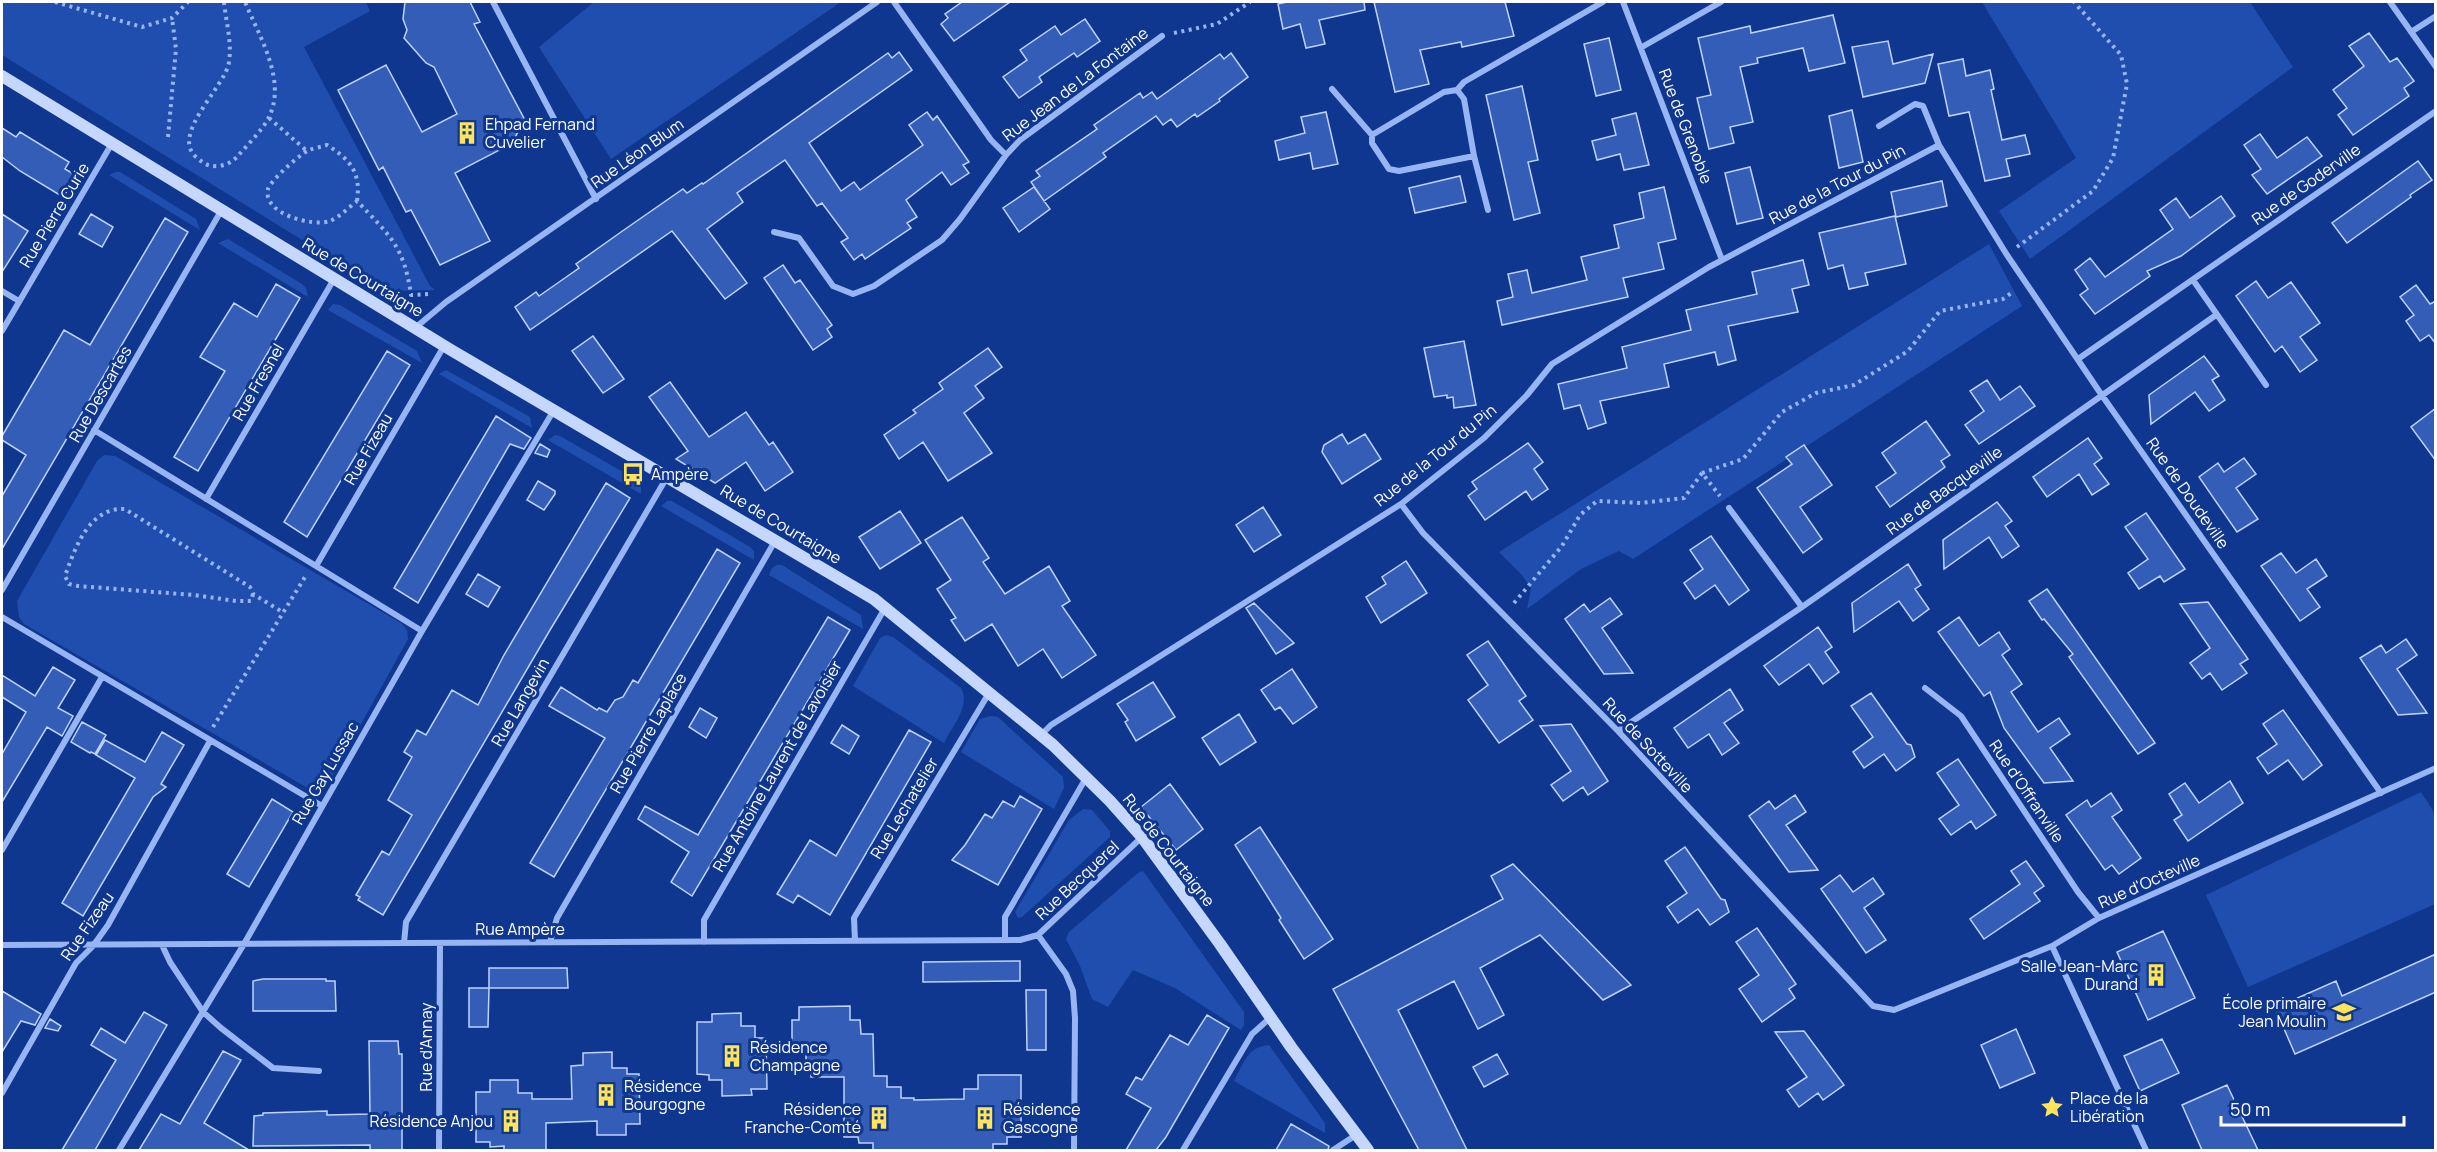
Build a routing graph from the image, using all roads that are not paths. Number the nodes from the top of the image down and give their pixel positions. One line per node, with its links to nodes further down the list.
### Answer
1 (493, 2): 23 (street)
2 (877, 2): 23 (street, Rue Léon Blum)
3 (894, 2): 21 (street, Rue Jean de La Fontaine)
4 (1603, 2): 15 (street)
5 (1623, 2): 11 (street, Rue de Grenoble)
6 (1721, 2): 11 (street)
7 (2390, 2): 9 (street)
8 (2436, 16): 9 (street)
9 (2411, 32): 12 (street)
10 (1162, 36): 21 (street, Rue Jean de La Fontaine)
11 (1642, 46): 28 (street, Rue de Grenoble)
12 (2436, 67)
13 (2, 76): 19 (street, Rue de Courtaigne)
14 (1332, 88): 18 (street)
15 (1457, 90): 18 (street); 22 (street)
16 (2436, 111): 30 (street, Rue de Goderville)
17 (1880, 126): 20 (street, Rue de la Tour du Pin)
18 (1372, 135): 22 (street)
19 (111, 145): 25 (street, Rue de Courtaigne); 32 (street, Rue Pierre Curie)
20 (1939, 145): 24 (street, Rue de la Tour du Pin); 28 (street, Rue de la Tour du Pin)
21 (1006, 155): 27 (street, Rue Jean de La Fontaine)
22 (1474, 156): 26 (street)
23 (596, 199): 34 (street, Rue Léon Blum)
24 (1976, 206): 37 (street, Rue de Doudeville)
25 (221, 210): 29 (street, Rue de Courtaigne); 41 (street, Rue Descartes)
26 (1488, 210)
27 (774, 232)
28 (1722, 260): 44 (street, Rue de la Tour du Pin)
29 (334, 279): 34 (street, Rue de Courtaigne); 43 (street, Rue Fresnel)
30 (2193, 280): 33 (street); 37 (street, Rue de Goderville)
31 (2, 291): 32 (street)
32 (19, 301): 35 (street, Rue Pierre Curie)
33 (2216, 315): 38 (street); 39 (street)
34 (415, 328): 36 (street, Rue de Courtaigne)
35 (2, 331)
36 (444, 346): 40 (street, Rue de Courtaigne); 47 (street, Rue Fizeau)
37 (2078, 358): 39 (street, Rue de Doudeville)
38 (2266, 385)
39 (2101, 394): 49 (street, Rue de Bacqueville); 61 (street, Rue de Doudeville)
40 (554, 409): 42 (street, Rue de Courtaigne); 52 (street, Rue Gay Lussac)
41 (94, 430): 43 (street); 48 (street, Rue Descartes)
42 (667, 476): 46 (street, Rue de Courtaigne); 73 (street, Rue Langevin)
43 (206, 499): 47 (street)
44 (1401, 504): 56 (street, Rue de Sotteville); 57 (street, Rue de la Tour du Pin)
45 (1729, 508): 49 (street)
46 (776, 540): 50 (street, Rue de Courtaigne); 69 (street, Rue Pierre Laplace)
47 (316, 566): 52 (street)
48 (2, 590)
49 (1802, 607): 56 (street, Rue de Bacqueville)
50 (886, 608): 55 (street, Rue de Courtaigne); 70 (street, Rue Antoine Laurent de Lavoisier)
51 (2, 617): 53 (street)
52 (422, 631): 62 (street, Rue Gay Lussac)
53 (102, 677): 58 (street); 64 (street)
54 (1925, 688): 65 (street, Rue d'Offranville)
55 (989, 693): 57 (street, Rue de Courtaigne); 68 (street, Rue Lechatelier)
56 (1618, 731): 78 (street, Rue de Sotteville)
57 (1041, 735): 60 (street, Rue de Courtaigne)
58 (210, 741): 62 (street); 76 (street, Rue Fizeau)
59 (2436, 768): 61 (street, Rue d'Octeville)
60 (1086, 778): 63 (street, Rue de Courtaigne); 67 (street)
61 (2381, 793): 65 (street, Rue d'Octeville)
62 (322, 806): 72 (street, Rue Gay Lussac)
63 (1142, 837): 66 (street, Rue Becquerel); 80 (street, Rue de Courtaigne)
64 (2, 850)
65 (2099, 918): 77 (street, Rue d'Octeville)
66 (1038, 935): 67 (street, Rue Ampère); 86 (street, Rue Becquerel)
67 (1005, 940): 68 (street, Rue Ampère)
68 (855, 941): 70 (street, Rue Ampère)
69 (550, 942): 70 (street, Rue Ampère); 71 (street, Rue Ampère)
70 (704, 942)
71 (440, 943): 73 (street, Rue Ampère); 85 (street, Rue d'Annay)
72 (244, 944): 73 (street, Rue Ampère); 75 (street, Rue Ampère); 79 (street, Rue Gay Lussac)
73 (404, 944)
74 (2, 945): 76 (street, Rue Ampère)
75 (162, 945): 76 (street, Rue Ampère); 79 (street)
76 (93, 946): 82 (street, Rue Fizeau)
77 (2052, 946): 78 (street, Rue d'Octeville); 90 (street)
78 (1873, 1006)
79 (203, 1012): 81 (street); 84 (street, Rue Gay Lussac)
80 (1271, 1018): 83 (street, Rue de Courtaigne); 87 (street)
81 (319, 1071)
82 (2, 1093)
83 (1357, 1135): 88 (street); 89 (street, Rue de Courtaigne)
84 (119, 1150)
85 (439, 1150)
86 (1074, 1150)
87 (1183, 1150)
88 (1333, 1150)
89 (1368, 1150)
90 (2146, 1150)

